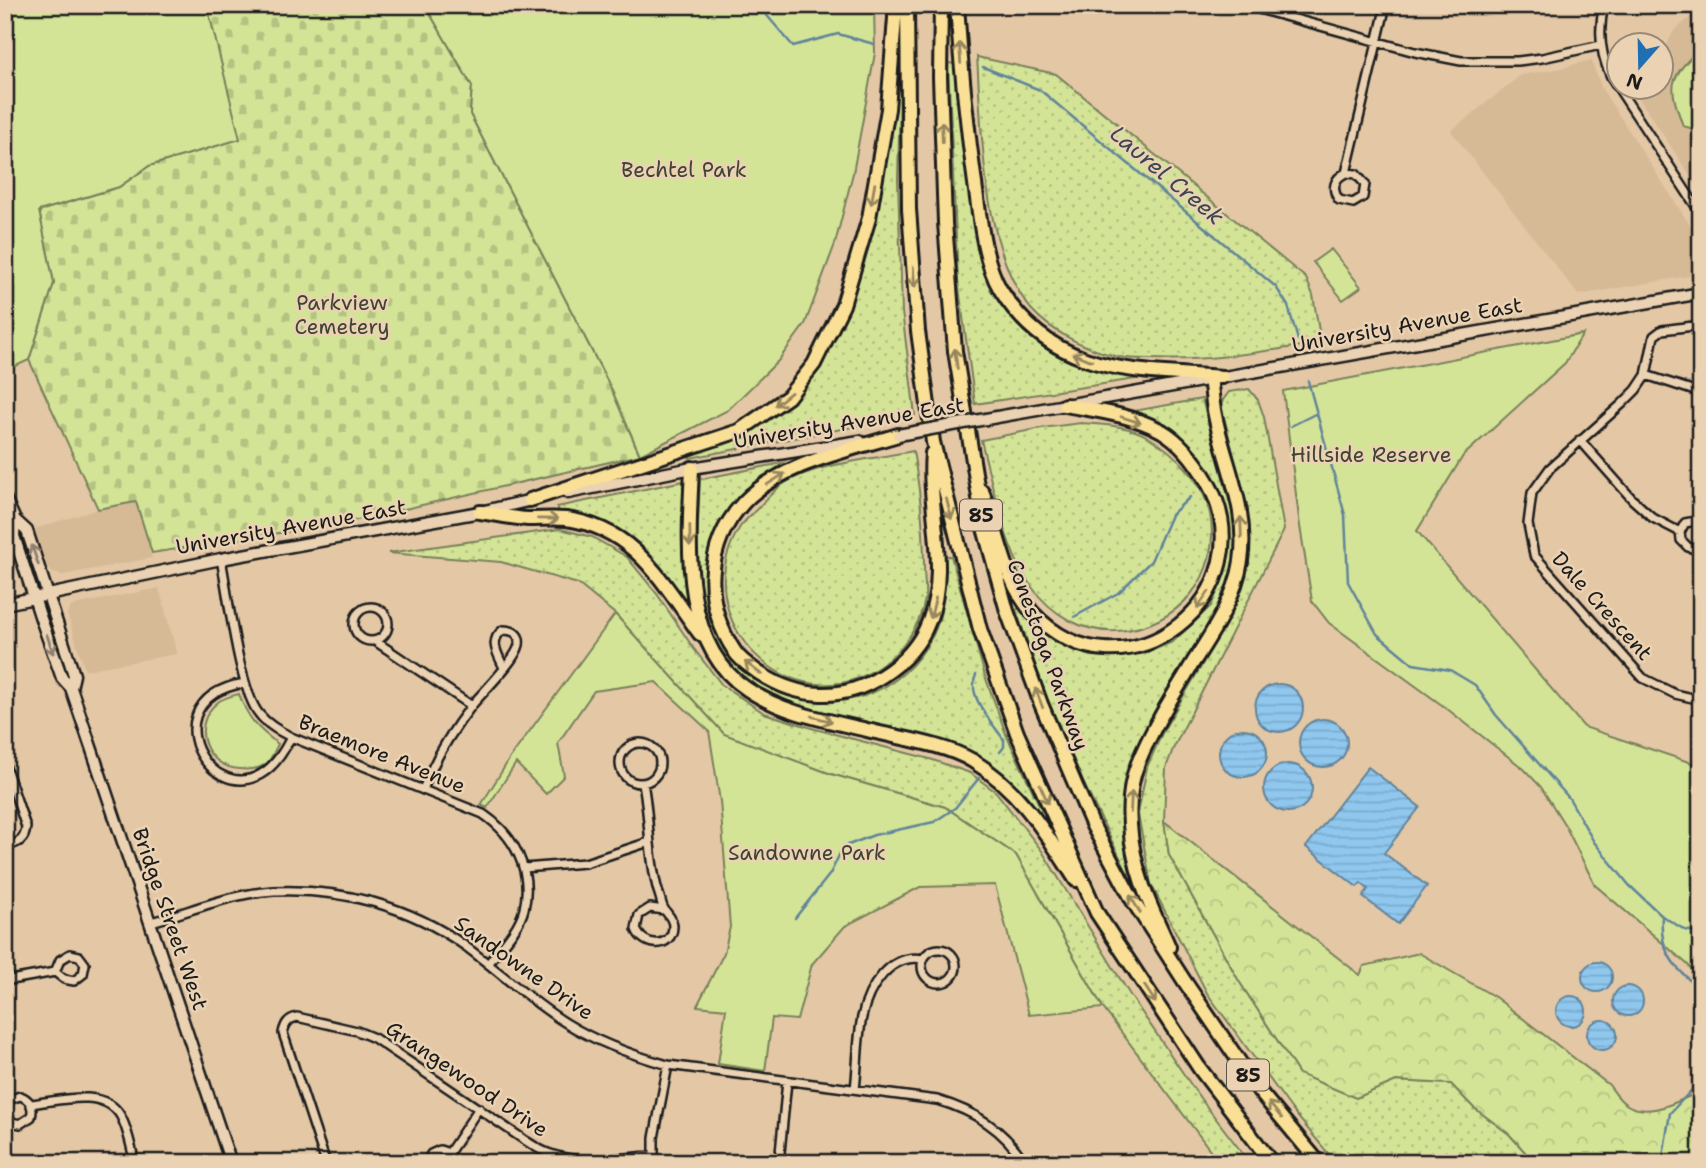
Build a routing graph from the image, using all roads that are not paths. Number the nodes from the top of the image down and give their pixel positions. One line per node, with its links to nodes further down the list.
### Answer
1 (896, 5): 24 (highway, one-way to 24)
2 (906, 5): 20 (highway, 85, one-way to 20)
3 (941, 5): 22 (highway, Conestoga Parkway / 85, one-way to 3)
4 (957, 5): 15 (highway, one-way to 4)
5 (1244, 5): 8 (street)
6 (1386, 5): 8 (street)
7 (1604, 5): 9 (street)
8 (1376, 42): 9 (street); 10 (street)
9 (1601, 46): 11 (street)
10 (1346, 173): 10 (street)
11 (1701, 214)
12 (1701, 293): 15 (main road, University Avenue East)
13 (1701, 325): 14 (street, Dale Crescent)
14 (1646, 375): 16 (street); 19 (street, Dale Crescent)
15 (1216, 378): 17 (main road, University Avenue East); 55 (highway, one-way to 15)
16 (1701, 393)
17 (1065, 405): 18 (main road, University Avenue East, bridge); 22 (highway, one-way to 22)
18 (898, 435): 20 (highway, one-way to 18); 21 (main road, University Avenue East)
19 (1580, 440): 28 (street); 39 (street, Dale Crescent)
20 (933, 443): 49 (highway, 85, one-way to 49)
21 (692, 468): 24 (main road, University Avenue East); 35 (highway, one-way to 35)
22 (973, 468): 55 (highway, Conestoga Parkway / 85, one-way to 22)
23 (5, 498): 26 (main road, Bridge Street West)
24 (530, 500): 25 (main road, University Avenue East)
25 (480, 512): 30 (main road, University Avenue East); 35 (highway, one-way to 35)
26 (15, 520): 31 (main road, Bridge Street West, one-way to 26); 32 (main road, Bridge Street West)
27 (1701, 520): 28 (street)
28 (1680, 532): 29 (street)
29 (1701, 551)
30 (221, 558): 31 (main road, University Avenue East); 37 (street, Braemore Avenue)
31 (48, 593): 32 (main road, University Avenue East); 38 (main road, Bridge Street West)
32 (34, 596): 33 (main road, University Avenue East); 38 (main road, Bridge Street West, one-way to 38)
33 (5, 604)
34 (375, 641): 34 (street); 40 (street)
35 (705, 641): 49 (highway, one-way to 49)
36 (504, 668): 36 (street); 40 (street)
37 (245, 683): 41 (street, Braemore Avenue); 41 (street)
38 (71, 688): 50 (main road, Bridge Street West)
39 (1701, 700)
40 (472, 706): 44 (street)
41 (291, 737): 44 (street, Braemore Avenue)
42 (5, 765): 46 (street)
43 (643, 783): 43 (street); 45 (street)
44 (424, 790): 47 (street, Braemore Avenue)
45 (649, 842): 47 (street); 48 (street)
46 (5, 847)
47 (524, 868): 52 (street, Braemore Avenue)
48 (664, 910): 48 (street)
49 (1097, 913): 71 (highway, 85, one-way to 71)
50 (151, 922): 52 (street, Sandowne Drive); 65 (main road, Bridge Street West)
51 (923, 959): 51 (street); 58 (street)
52 (488, 964): 56 (street, Sandowne Drive)
53 (55, 972): 53 (street); 54 (street)
54 (5, 981)
55 (1185, 982): 72 (highway, Conestoga Parkway / 85, one-way to 55)
56 (668, 1065): 57 (street, Sandowne Drive); 63 (street)
57 (787, 1081): 58 (street, Sandowne Drive); 69 (street)
58 (855, 1089): 70 (street, Sandowne Drive)
59 (31, 1104): 61 (street); 61 (street); 64 (street)
60 (479, 1108): 62 (street); 63 (street, Grangewood Drive); 66 (street, Grangewood Drive)
61 (5, 1110)
62 (449, 1153): 67 (street); 68 (street)
63 (654, 1159)
64 (135, 1163)
65 (231, 1163)
66 (326, 1163)
67 (427, 1163)
68 (454, 1163)
69 (779, 1163)
70 (1025, 1163)
71 (1272, 1163)
72 (1319, 1163)

